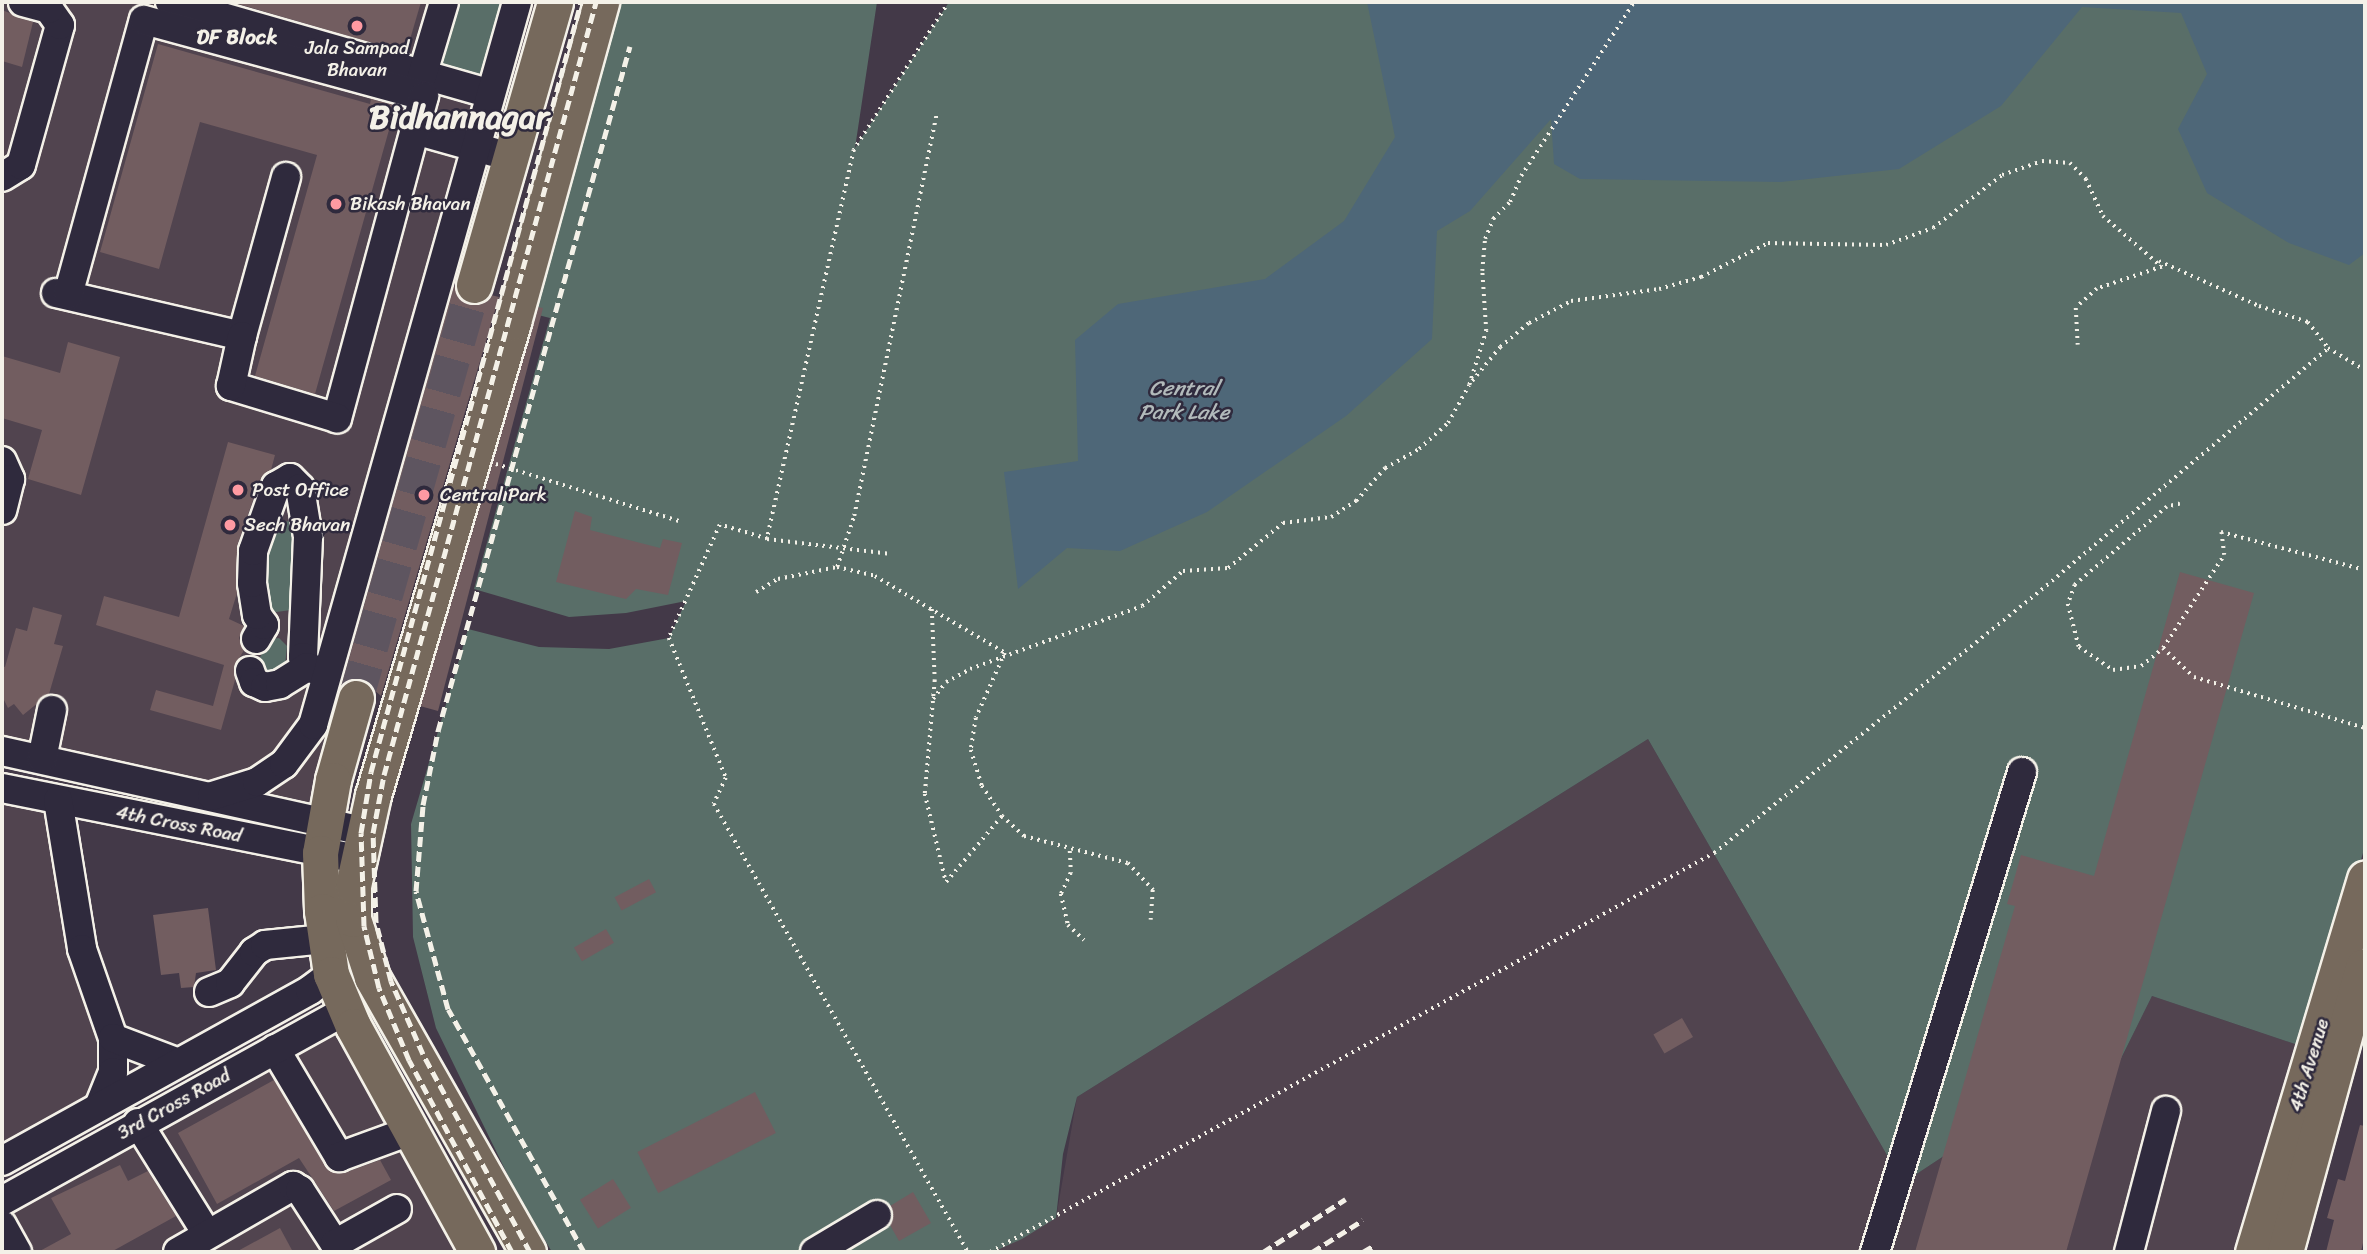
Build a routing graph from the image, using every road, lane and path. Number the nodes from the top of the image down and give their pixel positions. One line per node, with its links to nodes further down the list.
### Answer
1 (23, 2): 15 (street)
2 (170, 2): 9 (street)
3 (444, 2): 9 (street)
4 (517, 2): 10 (street)
5 (555, 2): 14 (main road)
6 (601, 2): 24 (main road)
7 (948, 2): 29 (path)
8 (1634, 2): 23 (path)
9 (422, 76): 10 (street)
10 (490, 94): 13 (street)
11 (937, 113): 30 (path)
12 (415, 130): 13 (street); 19 (street); 19 (street)
13 (475, 147): 14 (street); 40 (street)
14 (512, 157): 18 (main road)
15 (2, 177)
16 (286, 177): 19 (street)
17 (2155, 259): 20 (path); 21 (path); 23 (path)
18 (474, 285)
19 (242, 336)
20 (2078, 345)
21 (2328, 348): 22 (path); 84 (path)
22 (2365, 370)
23 (1469, 385): 38 (path)
24 (473, 457): 28 (path); 53 (main road)
25 (2, 461): 27 (street)
26 (2180, 504): 37 (path)
27 (2, 510)
28 (682, 522)
29 (767, 539): 30 (path); 83 (path)
30 (842, 550): 31 (path); 32 (path)
31 (891, 554)
32 (837, 567): 34 (path); 35 (path)
33 (2365, 570): 37 (path)
34 (756, 592)
35 (932, 610): 38 (path); 42 (path)
36 (304, 636): 36 (street); 40 (street)
37 (2163, 648): 44 (path)
38 (1005, 653): 42 (path); 51 (path)
39 (250, 671): 40 (street)
40 (317, 671): 49 (street)
41 (356, 698): 52 (main road)
42 (933, 699): 51 (path)
43 (52, 710): 46 (street)
44 (2365, 728)
45 (2, 751): 46 (street)
46 (42, 759): 49 (street)
47 (2022, 772): 85 (street)
48 (2, 788): 50 (street, 4th Cross Road)
49 (212, 796): 52 (street)
50 (58, 800): 52 (street, 4th Cross Road); 63 (street)
51 (1002, 816): 54 (path)
52 (323, 837): 53 (street, 4th Cross Road); 57 (main road)
53 (360, 845): 81 (main road)
54 (1068, 850): 56 (path); 58 (path)
55 (2365, 878): 74 (main road, 4th Avenue)
56 (1151, 920)
57 (325, 939): 60 (main road); 61 (street)
58 (1084, 940)
59 (2365, 959): 74 (main road, 4th Avenue)
60 (331, 974): 62 (main road); 65 (street)
61 (209, 992)
62 (347, 1010): 64 (street, 3rd Cross Road); 69 (main road)
63 (113, 1038): 65 (street); 66 (street)
64 (275, 1049): 68 (street, 3rd Cross Road); 69 (street)
65 (176, 1062): 66 (street)
66 (99, 1106): 70 (street)
67 (2166, 1111): 86 (street)
68 (138, 1123): 71 (street, 3rd Cross Road); 77 (street)
69 (410, 1131): 80 (main road)
70 (12, 1155): 71 (street)
71 (38, 1179): 72 (street, 3rd Cross Road)
72 (2, 1201)
73 (397, 1209): 77 (street)
74 (2280, 1212): 87 (main road, 4th Avenue); 88 (main road, 4th Avenue)
75 (877, 1215): 82 (street)
76 (2, 1225): 78 (street)
77 (207, 1234): 79 (street)
78 (17, 1252)
79 (178, 1252)
80 (477, 1252)
81 (528, 1252)
82 (815, 1252)
83 (968, 1252)
84 (990, 1252)
85 (1875, 1252)
86 (2129, 1252)
87 (2253, 1252)
88 (2285, 1252)

